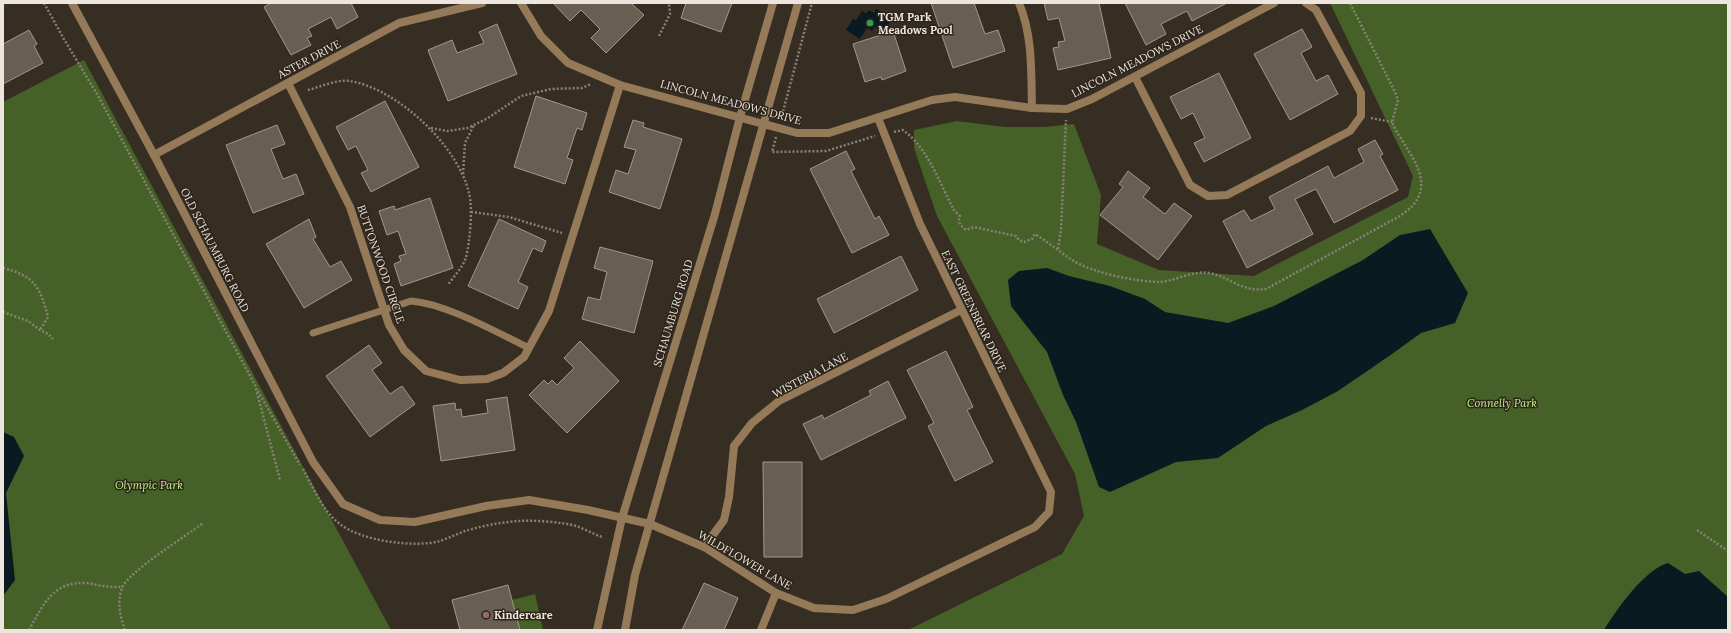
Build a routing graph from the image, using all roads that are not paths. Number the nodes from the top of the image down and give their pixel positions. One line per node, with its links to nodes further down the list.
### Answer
1 (72, 3): 16 (street, OLD SCHAUMBURG ROAD)
2 (482, 3): 10 (street, ASTER DRIVE)
3 (521, 3): 11 (street, LINCOLN MEADOWS DRIVE)
4 (773, 3): 13 (street, SCHAUMBURG ROAD)
5 (798, 3): 15 (street)
6 (1019, 3): 12 (street)
7 (1274, 3): 9 (street, LINCOLN MEADOWS DRIVE)
8 (1306, 3): 9 (street)
9 (1135, 77): 12 (street, LINCOLN MEADOWS DRIVE)
10 (288, 83): 16 (street, ASTER DRIVE); 17 (street, BUTTONWOOD CIRCLE)
11 (620, 85): 13 (street, LINCOLN MEADOWS DRIVE); 20 (street, BUTTONWOOD CIRCLE)
12 (1032, 108): 14 (street, LINCOLN MEADOWS DRIVE)
13 (740, 117): 15 (street, LINCOLN MEADOWS DRIVE); 23 (street, SCHAUMBURG ROAD)
14 (878, 118): 15 (street, LINCOLN MEADOWS DRIVE); 18 (street, EAST GREENBRIAR DRIVE)
15 (764, 124): 24 (street)
16 (154, 155): 21 (street, OLD SCHAUMBURG ROAD)
17 (384, 309): 19 (lane); 20 (lane); 20 (street, BUTTONWOOD CIRCLE)
18 (961, 310): 22 (street, EAST GREENBRIAR DRIVE); 25 (street, WISTERIA LANE)
19 (312, 333)
20 (529, 348)
21 (343, 504): 23 (street, WILDFLOWER LANE)
22 (1049, 512): 26 (street, WILDFLOWER LANE)
23 (622, 518): 24 (street, WILDFLOWER LANE); 27 (street, SCHAUMBURG ROAD)
24 (650, 524): 25 (street, WILDFLOWER LANE); 28 (street)
25 (704, 547): 26 (street, WILDFLOWER LANE)
26 (776, 593): 29 (street)
27 (597, 630)
28 (624, 630)
29 (761, 630)

